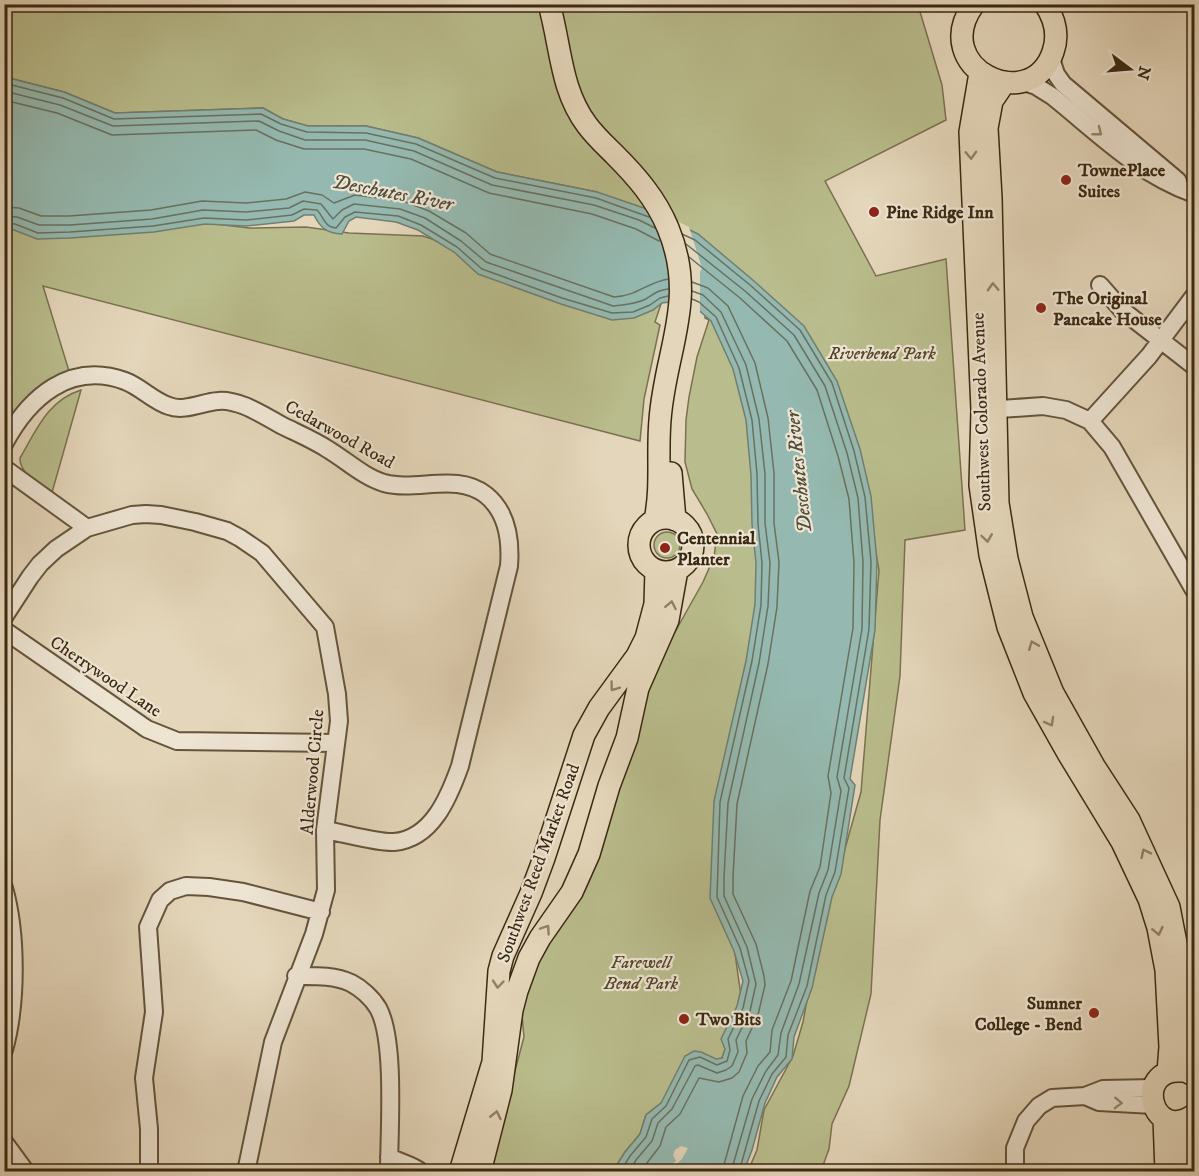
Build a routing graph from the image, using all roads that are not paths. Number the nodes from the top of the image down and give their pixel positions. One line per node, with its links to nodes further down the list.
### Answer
1 (549, 4): 8 (main road)
2 (560, 4): 8 (main road)
3 (1051, 8): 5 (main road)
4 (966, 9): 6 (main road)
5 (1051, 59): 7 (main road); 9 (street)
6 (980, 73): 7 (main road); 14 (main road, Southwest Colorado Avenue, one-way to 14)
7 (1014, 82): 9 (street, one-way to 9); 14 (main road, Southwest Colorado Avenue, one-way to 7)
8 (610, 141): 18 (main road)
9 (1193, 194)
10 (1100, 285): 12 (street)
11 (1194, 296): 12 (street)
12 (1161, 340): 13 (street); 15 (street)
13 (1194, 366)
14 (989, 410): 15 (street); 30 (main road, Southwest Colorado Avenue, one-way to 30); 31 (main road, Southwest Colorado Avenue, one-way to 14)
15 (1090, 421): 21 (street)
16 (4, 444): 25 (street, Cedarwood Road)
17 (4, 468): 19 (street)
18 (665, 520): 20 (main road); 20 (main road, Southwest Reed Market Road)
19 (87, 528): 22 (street, Alderwood Circle); 24 (street, Alderwood Circle)
20 (666, 570): 40 (main road, Southwest Reed Market Road, one-way to 40); 41 (main road, Southwest Reed Market Road, one-way to 20)
21 (1194, 590)
22 (4, 617)
23 (4, 630): 24 (street, Cherrywood Lane)
24 (335, 743): 25 (street, Alderwood Circle)
25 (325, 830): 27 (street, Alderwood Circle)
26 (4, 888): 29 (street)
27 (321, 912): 28 (street, Alderwood Circle); 37 (street)
28 (297, 976): 35 (street); 38 (street, Alderwood Circle)
29 (4, 1050)
30 (1168, 1072): 31 (main road); 32 (main road)
31 (1192, 1075)
32 (1157, 1103): 33 (main road); 42 (street); 43 (main road)
33 (1191, 1118): 44 (main road)
34 (4, 1142): 36 (street)
35 (389, 1164): 39 (street)
36 (26, 1172)
37 (149, 1172)
38 (246, 1172)
39 (421, 1172)
40 (460, 1172)
41 (480, 1172)
42 (1015, 1172)
43 (1166, 1172)
44 (1183, 1172)

